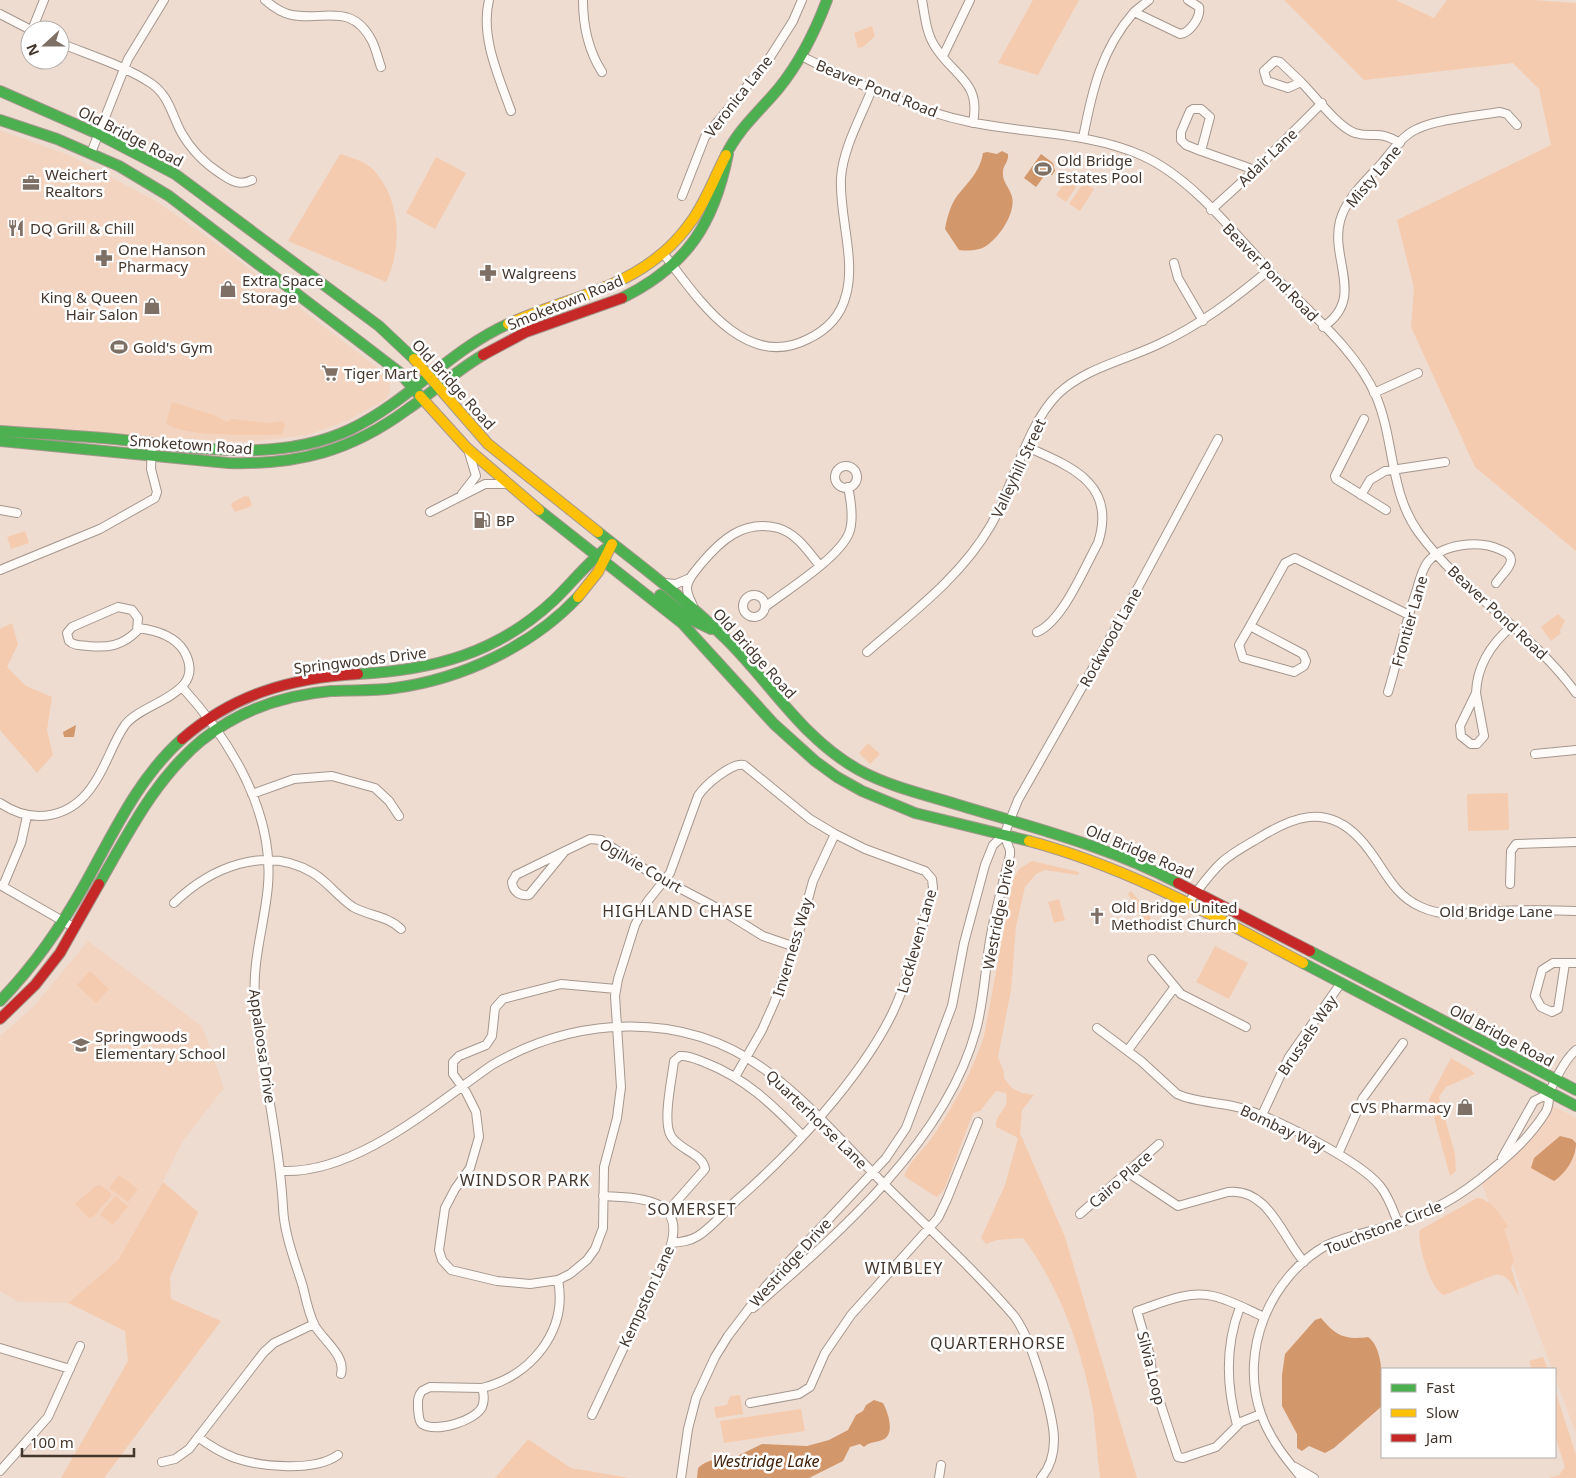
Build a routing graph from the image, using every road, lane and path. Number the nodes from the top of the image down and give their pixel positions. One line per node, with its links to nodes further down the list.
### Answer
1 (44, 0): 14 (street)
2 (164, 0): 20 (street)
3 (265, 0): 19 (street)
4 (489, 0): 26 (street)
5 (583, 0): 21 (street)
6 (802, 0): 38 (street, Veronica Lane)
7 (827, 0): 17 (main road, Smoketown Road)
8 (922, 0): 18 (street)
9 (970, 0): 18 (street)
10 (1149, 0): 12 (street)
11 (1188, 0): 12 (street)
12 (1134, 12): 31 (street)
13 (0, 14): 15 (street)
14 (35, 20)
15 (20, 24)
16 (70, 47): 20 (street)
17 (801, 56): 23 (street, Beaver Pond Road); 33 (main road, Smoketown Road)
18 (943, 56): 28 (street)
19 (381, 67)
20 (123, 70): 30 (street); 37 (street)
21 (602, 72)
22 (1301, 82): 22 (street); 25 (street)
23 (872, 89): 28 (street, Beaver Pond Road); 42 (street)
24 (0, 91): 30 (main road, Old Bridge Road)
25 (1322, 103): 32 (street); 36 (street, Adair Lane)
26 (511, 111)
27 (0, 120): 35 (main road, Old Bridge Road)
28 (973, 123): 31 (street, Beaver Pond Road)
29 (1517, 125): 32 (street, Misty Lane)
30 (98, 134): 35 (street); 47 (main road, Old Bridge Road)
31 (1083, 138): 39 (street, Beaver Pond Road)
32 (1400, 143): 45 (street, Misty Lane)
33 (730, 146): 40 (main road, Smoketown Road); 42 (main road, Smoketown Road)
34 (1201, 151): 34 (street); 36 (street)
35 (91, 153): 48 (main road, Old Bridge Road)
36 (1255, 170): 39 (street, Adair Lane)
37 (252, 180)
38 (682, 196)
39 (1211, 210): 43 (street, Beaver Pond Road)
40 (663, 253): 42 (street); 47 (main road, Smoketown Road)
41 (1174, 263): 44 (street)
42 (673, 265): 49 (main road, Smoketown Road)
43 (1269, 270): 44 (street, Valleyhill Street); 45 (street, Beaver Pond Road)
44 (1202, 321): 57 (street, Valleyhill Street)
45 (1323, 327): 50 (street, Beaver Pond Road)
46 (1418, 372): 50 (street)
47 (429, 377): 48 (main road, Smoketown Road); 49 (main road, Old Bridge Road)
48 (415, 388): 51 (main road, Old Bridge Road); 56 (main road, Smoketown Road)
49 (438, 388): 51 (main road, Smoketown Road); 70 (main road, Old Bridge Road)
50 (1374, 393): 61 (street, Beaver Pond Road)
51 (425, 398): 58 (main road, Old Bridge Road); 59 (main road, Smoketown Road)
52 (1364, 419): 65 (street)
53 (0, 431): 56 (main road, Smoketown Road)
54 (1218, 439): 100 (street, Rockwood Lane)
55 (0, 441): 59 (main road, Smoketown Road)
56 (152, 443): 59 (street)
57 (1027, 446): 85 (street); 87 (street, Valleyhill Street)
58 (467, 448): 62 (main road, Old Bridge Road); 64 (street)
59 (151, 457): 75 (street)
60 (1445, 462): 61 (street)
61 (1393, 469): 65 (street); 71 (street, Beaver Pond Road)
62 (507, 484): 64 (street); 72 (main road, Old Bridge Road)
63 (848, 487): 74 (street)
64 (461, 495): 68 (street)
65 (1361, 495): 67 (street)
66 (0, 510): 69 (street)
67 (1386, 510)
68 (430, 512)
69 (17, 514)
70 (612, 544): 72 (main road, Springwoods Drive); 73 (main road, Springwoods Drive); 77 (main road, Old Bridge Road)
71 (1437, 554): 78 (street); 81 (street, Frontier Lane); 83 (street, Beaver Pond Road)
72 (595, 555): 73 (main road); 92 (main road, Springwoods Drive)
73 (606, 559): 86 (main road); 93 (main road, Springwoods Drive); 102 (main road, Old Bridge Road)
74 (820, 566): 76 (street); 79 (street)
75 (0, 570)
76 (690, 578): 77 (street); 80 (street)
77 (661, 582): 80 (main road, Old Bridge Road)
78 (1496, 582)
79 (765, 607)
80 (694, 609): 86 (main road, Old Bridge Road)
81 (1409, 615): 82 (street); 89 (street, Frontier Lane)
82 (1250, 626): 82 (street)
83 (1512, 626): 90 (street); 91 (street, Beaver Pond Road)
84 (138, 628): 84 (street); 88 (street)
85 (1037, 632)
86 (720, 633): 100 (main road, Old Bridge Road)
87 (868, 652)
88 (182, 687): 92 (street, Appaloosa Drive); 98 (street)
89 (1388, 692)
90 (1476, 693): 90 (street)
91 (1576, 693)
92 (208, 718): 93 (street, Appaloosa Drive); 113 (main road, Springwoods Drive)
93 (216, 730): 96 (street, Appaloosa Drive); 114 (main road, Springwoods Drive)
94 (1576, 750): 95 (street)
95 (1535, 754)
96 (252, 794): 99 (street); 105 (street, Appaloosa Drive)
97 (0, 803): 98 (street)
98 (27, 816): 108 (street)
99 (399, 816)
100 (1008, 819): 102 (street, Rockwood Lane); 109 (main road, Old Bridge Road)
101 (835, 834): 106 (street, Lockleven Lane); 116 (street, Inverness Way); 139 (street, Lockleven Lane)
102 (1004, 835): 111 (main road, Old Bridge Road); 147 (street, Westridge Drive); 148 (street, Westridge Drive)
103 (1576, 842): 107 (street)
104 (565, 851): 104 (street, Ogilvie Court); 106 (street, Ogilvie Court)
105 (267, 861): 110 (street); 115 (street); 145 (street, Appaloosa Drive)
106 (665, 880): 116 (street, Ogilvie Court); 122 (street, Lockleven Lane)
107 (1510, 884)
108 (1, 886): 113 (street)
109 (1197, 891): 111 (street, Old Bridge Lane); 112 (street, Old Bridge Lane); 133 (main road, Old Bridge Road)
110 (174, 903)
111 (1188, 903): 120 (main road, Old Bridge Road)
112 (1576, 911)
113 (63, 921): 114 (street); 123 (main road, Springwoods Drive)
114 (75, 928): 124 (main road, Springwoods Drive)
115 (401, 929)
116 (795, 947): 131 (street, Inverness Way)
117 (1152, 959): 121 (street)
118 (1565, 963): 118 (street); 119 (street)
119 (1576, 963)
120 (1341, 983): 136 (main road, Old Bridge Road); 138 (street, Brussels Way)
121 (1174, 988): 126 (street); 129 (street)
122 (616, 989): 125 (street, Lockleven Lane); 134 (street)
123 (0, 1001)
124 (0, 1019)
125 (617, 1026): 131 (street, Quarterhorse Lane); 134 (street, Quarterhorse Lane); 149 (street, Lockleven Lane)
126 (1246, 1027)
127 (1097, 1028): 129 (street, Bombay Way)
128 (1403, 1043): 143 (street)
129 (1128, 1050): 138 (street, Bombay Way)
130 (1576, 1050): 133 (street)
131 (746, 1057): 132 (street, Inverness Way); 139 (street, Quarterhorse Lane)
132 (735, 1077): 141 (street); 150 (street)
133 (1556, 1080): 135 (main road, Old Bridge Road); 136 (street)
134 (462, 1086): 145 (street, Quarterhorse Lane); 156 (street)
135 (1576, 1090)
136 (1550, 1093): 137 (main road, Old Bridge Road); 144 (street, Touchstone Circle); 144 (street, Touchstone Circle)
137 (1576, 1106)
138 (1262, 1115): 143 (street, Bombay Way)
139 (818, 1117): 141 (street, Lockleven Lane); 147 (street, Quarterhorse Lane)
140 (978, 1122): 153 (street)
141 (802, 1135): 154 (street, Lockleven Lane)
142 (1159, 1144): 146 (street, Cairo Place)
143 (1338, 1154): 152 (street, Bombay Way)
144 (1500, 1161): 152 (street, Touchstone Circle)
145 (282, 1170): 160 (street, Appaloosa Drive)
146 (1127, 1172): 151 (street, Cairo Place); 155 (street)
147 (872, 1173): 148 (street, Quarterhorse Lane); 158 (street, Westridge Drive)
148 (883, 1184): 153 (street, Quarterhorse Lane); 158 (street, Westridge Drive)
149 (603, 1196): 150 (street); 156 (street, Lockleven Lane)
150 (668, 1211): 154 (street, Kempston Lane)
151 (1080, 1214)
152 (1398, 1223): 155 (street, Touchstone Circle)
153 (929, 1229): 166 (street); 178 (street, Quarterhorse Lane)
154 (672, 1242): 168 (street, Kempston Lane)
155 (1304, 1262): 159 (street, Touchstone Circle)
156 (558, 1280): 165 (street)
157 (1240, 1307): 159 (street, Silvia Loop); 169 (street); 169 (street, Silvia Loop)
158 (743, 1317): 176 (street, Westridge Drive)
159 (1264, 1317): 167 (street, Touchstone Circle)
160 (314, 1324): 164 (street, Appaloosa Drive); 170 (street)
161 (80, 1346): 163 (street)
162 (0, 1348): 163 (street)
163 (70, 1369): 175 (street)
164 (341, 1374)
165 (482, 1388): 165 (street)
166 (750, 1403)
167 (1261, 1414): 169 (street, Silvia Loop); 174 (street, Touchstone Circle)
168 (592, 1415)
169 (1237, 1424)
170 (198, 1437): 171 (street); 172 (street)
171 (338, 1455)
172 (162, 1462)
173 (941, 1465): 177 (street)
174 (1293, 1466): 179 (street, Touchstone Circle); 180 (street, Touchstone Circle)
175 (0, 1471)
176 (681, 1478)
177 (939, 1478)
178 (1041, 1478)
179 (1302, 1478)
180 (1314, 1478)

